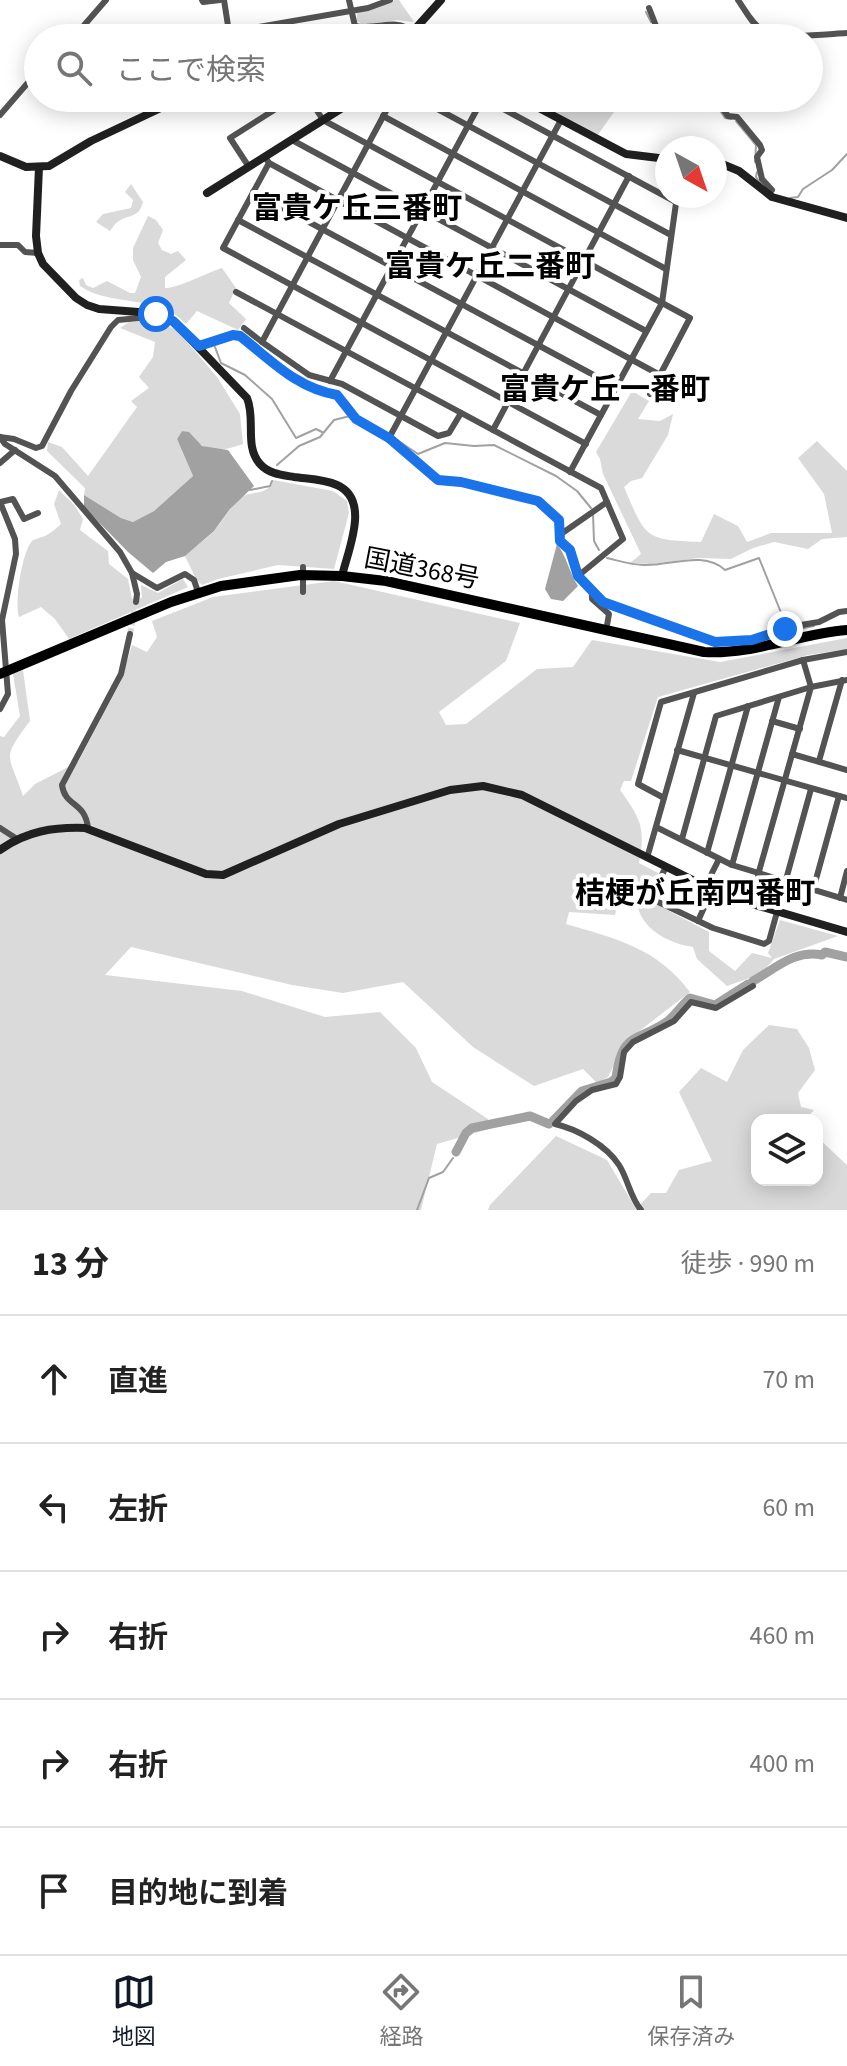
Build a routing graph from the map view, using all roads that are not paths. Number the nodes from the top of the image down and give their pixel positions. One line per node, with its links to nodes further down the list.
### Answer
1 (106, 0): 10 (street)
2 (202, 0): 3 (street)
3 (222, 0): 11 (street)
4 (349, 0): 9 (street)
5 (390, 0): 9 (street)
6 (441, 0): 14 (street)
7 (738, 0): 16 (street)
8 (649, 8): 15 (street)
9 (351, 12): 12 (street); 13 (street)
10 (85, 24)
11 (227, 24)
12 (278, 24)
13 (355, 24)
14 (422, 24)
15 (655, 24)
16 (756, 24)
17 (847, 33): 18 (street)
18 (823, 34)
19 (24, 87): 30 (street)
20 (152, 112): 44 (street)
21 (270, 112): 45 (street)
22 (318, 112): 32 (street)
23 (336, 112): 32 (street)
24 (385, 112): 31 (street)
25 (443, 112): 34 (street)
26 (475, 112): 34 (street)
27 (509, 112): 35 (street)
28 (546, 112): 33 (street)
29 (725, 112): 50 (street)
30 (0, 115)
31 (383, 116): 37 (street); 38 (street)
32 (323, 120): 36 (street); 37 (street)
33 (561, 120): 35 (street); 39 (street)
34 (468, 125): 38 (street); 42 (street)
35 (552, 135): 42 (street); 47 (street)
36 (292, 140): 41 (street); 46 (street)
37 (368, 144): 46 (street); 48 (street)
38 (453, 154): 48 (street); 51 (street)
39 (655, 158)
40 (2, 159): 44 (street)
41 (267, 160): 45 (street); 52 (street); 54 (street)
42 (537, 163): 51 (street); 55 (street)
43 (727, 166): 58 (street)
44 (39, 167): 67 (street)
45 (249, 167): 53 (street)
46 (353, 173): 54 (street); 57 (street)
47 (629, 176): 49 (street); 55 (street)
48 (437, 182): 57 (street); 59 (street)
49 (655, 189)
50 (772, 190)
51 (522, 191): 59 (street); 62 (street)
52 (253, 192): 60 (street); 61 (street)
53 (207, 193)
54 (338, 201): 61 (street); 64 (street)
55 (614, 204): 62 (street); 63 (street)
56 (675, 208): 63 (street)
57 (422, 210): 64 (street); 66 (street)
58 (847, 218)
59 (507, 219): 66 (street); 69 (street)
60 (238, 220): 68 (street); 73 (street)
61 (323, 229): 68 (street); 70 (street)
62 (599, 233): 69 (street); 71 (street)
63 (671, 235): 71 (street)
64 (407, 239): 70 (street); 72 (street)
65 (0, 245): 67 (street)
66 (492, 248): 72 (street); 74 (street)
67 (38, 253): 79 (street)
68 (307, 257): 73 (street); 76 (street)
69 (584, 261): 74 (street); 77 (street)
70 (392, 266): 76 (street); 78 (street)
71 (666, 269): 77 (street)
72 (476, 276): 78 (street); 81 (street)
73 (292, 286): 80 (street); 82 (street)
74 (569, 289): 81 (street); 84 (street)
75 (236, 292): 80 (street)
76 (377, 295): 82 (street); 85 (street)
77 (662, 303): 84 (street); 93 (street)
78 (461, 304): 85 (street); 87 (street)
79 (152, 313): 88 (street); 104 (street)
80 (277, 314): 86 (street); 89 (street)
81 (554, 317): 87 (street); 90 (street)
82 (361, 323): 89 (street); 91 (street)
83 (244, 328): 86 (street)
84 (646, 331): 90 (street)
85 (446, 332): 91 (street); 92 (street)
86 (262, 342): 94 (street)
87 (539, 345): 92 (street); 95 (street)
88 (199, 346): 103 (street); 115 (street)
89 (347, 351): 94 (street); 96 (street)
90 (631, 360): 93 (street); 95 (street)
91 (431, 361): 96 (street); 98 (street)
92 (523, 374): 98 (street); 100 (street)
93 (660, 375): 97 (street)
94 (330, 381): 101 (street)
95 (616, 387): 100 (street)
96 (416, 388): 99 (street); 101 (street)
97 (650, 394)
98 (508, 402): 102 (street); 105 (street)
99 (461, 413): 101 (street); 102 (street)
100 (601, 415): 105 (street)
101 (401, 416): 103 (street)
102 (493, 430): 108 (street)
103 (390, 436): 112 (street)
104 (0, 437): 106 (street)
105 (586, 444): 108 (street)
106 (15, 450): 107 (street); 114 (street)
107 (0, 463)
108 (570, 472): 110 (street)
109 (0, 502): 111 (street); 122 (street)
110 (607, 502): 112 (street); 116 (street)
111 (38, 513)
112 (561, 534): 116 (street)
113 (303, 567): 118 (street)
114 (132, 573): 117 (street); 121 (street)
115 (342, 576): 117 (highway, 国道368号); 125 (highway, 国道368号)
116 (578, 576): 119 (street)
117 (198, 592): 129 (highway, 国道368号)
118 (303, 592)
119 (592, 592): 123 (street); 125 (street)
120 (0, 601): 122 (street)
121 (136, 602)
122 (6, 609): 135 (street)
123 (847, 611)
124 (847, 630): 125 (highway, 国道368号)
125 (606, 631)
126 (130, 634): 152 (street)
127 (847, 652): 128 (street)
128 (803, 660): 131 (street); 132 (street)
129 (0, 674)
130 (844, 680): 131 (street); 141 (street)
131 (811, 687): 133 (street); 137 (street)
132 (694, 693): 138 (street); 148 (street)
133 (779, 697): 134 (street); 136 (street)
134 (748, 706): 140 (street); 142 (street)
135 (0, 709)
136 (772, 721): 137 (street); 144 (street)
137 (800, 729): 139 (street)
138 (677, 750): 140 (street); 148 (street)
139 (792, 754): 141 (street); 145 (street)
140 (704, 758): 142 (street); 154 (street)
141 (819, 761): 143 (street)
142 (731, 765): 144 (street); 156 (street)
143 (847, 768)
144 (758, 774): 145 (street); 159 (street)
145 (785, 781): 146 (street); 162 (street)
146 (811, 789): 147 (street); 163 (street)
147 (839, 796): 149 (street); 165 (street)
148 (664, 798): 150 (street)
149 (847, 798)
150 (656, 827): 154 (street); 157 (street)
151 (0, 828): 153 (street)
152 (88, 828): 153 (street); 157 (street)
153 (17, 839): 155 (street)
154 (682, 839): 156 (street)
155 (0, 850)
156 (707, 853): 158 (street)
157 (647, 858): 160 (street)
158 (719, 859): 159 (street); 164 (street)
159 (732, 865): 162 (street)
160 (666, 867): 164 (street); 168 (street)
161 (847, 871): 166 (street)
162 (758, 875): 163 (street)
163 (785, 882): 165 (street); 167 (street)
164 (709, 888): 167 (street); 168 (street)
165 (813, 890): 166 (street)
166 (843, 899)
167 (777, 912): 168 (street); 169 (street)
168 (698, 921)
169 (847, 932)
170 (753, 986): 171 (street)
171 (641, 1210)

